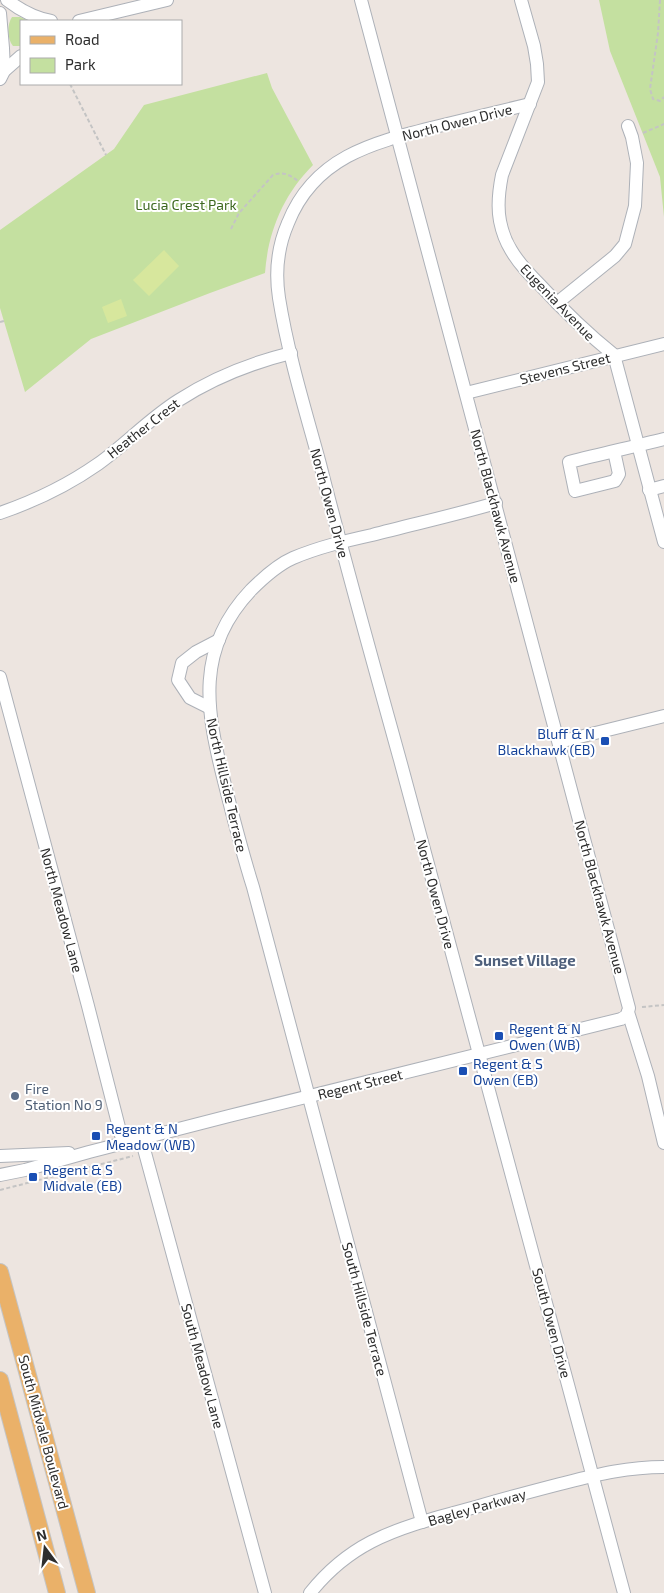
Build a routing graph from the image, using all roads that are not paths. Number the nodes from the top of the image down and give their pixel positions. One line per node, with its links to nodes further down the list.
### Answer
1 (7, 0): 6 (street)
2 (167, 0): 7 (street)
3 (361, 0): 12 (street, North Blackhawk Avenue)
4 (521, 0): 10 (street, Eugenia Avenue)
5 (0, 13): 9 (street)
6 (44, 20)
7 (83, 20)
8 (20, 57): 9 (street)
9 (2, 75)
10 (530, 104): 12 (street, North Owen Drive); 13 (street, Eugenia Avenue)
11 (628, 126): 13 (street)
12 (398, 136): 15 (street, North Owen Drive); 17 (street, North Blackhawk Avenue)
13 (557, 303): 16 (street, Eugenia Avenue)
14 (664, 344): 16 (street, Stevens Street)
15 (291, 353): 24 (street, Heather Crest); 25 (street, North Owen Drive)
16 (614, 355): 17 (street, Stevens Street); 19 (street)
17 (466, 393): 23 (street, North Blackhawk Avenue)
18 (664, 439): 19 (street)
19 (638, 445): 20 (street); 22 (street)
20 (614, 451)
21 (664, 486): 22 (street)
22 (649, 490): 26 (street)
23 (496, 502): 25 (street, North Hillside Terrace); 31 (street, North Blackhawk Avenue)
24 (0, 513)
25 (340, 541): 27 (street, North Hillside Terrace); 33 (street, North Owen Drive)
26 (664, 542)
27 (219, 640): 29 (street, North Hillside Terrace); 29 (street)
28 (0, 677): 36 (street, North Meadow Lane)
29 (210, 708): 34 (street, North Hillside Terrace)
30 (664, 716): 31 (street)
31 (559, 742): 32 (street, North Blackhawk Avenue)
32 (629, 1010): 33 (street, Regent Street); 37 (street, North Blackhawk Avenue)
33 (479, 1054): 34 (street, Regent Street); 44 (street, South Owen Drive)
34 (308, 1097): 35 (street, Regent Street); 45 (street, South Hillside Terrace)
35 (141, 1138): 36 (street, Regent Street); 48 (street, South Meadow Lane)
36 (123, 1143): 38 (street, Regent Street)
37 (664, 1143)
38 (89, 1152): 39 (street, Regent Street); 40 (street, Regent Street)
39 (0, 1156)
40 (0, 1175)
41 (0, 1272): 47 (main road, South Midvale Boulevard)
42 (0, 1380): 46 (main road, South Midvale Boulevard)
43 (664, 1467): 44 (street, Bagley Parkway)
44 (592, 1476): 45 (street, Bagley Parkway); 50 (street, South Owen Drive)
45 (422, 1522): 49 (street, Bagley Parkway)
46 (57, 1593)
47 (87, 1593)
48 (265, 1593)
49 (310, 1593)
50 (624, 1593)

